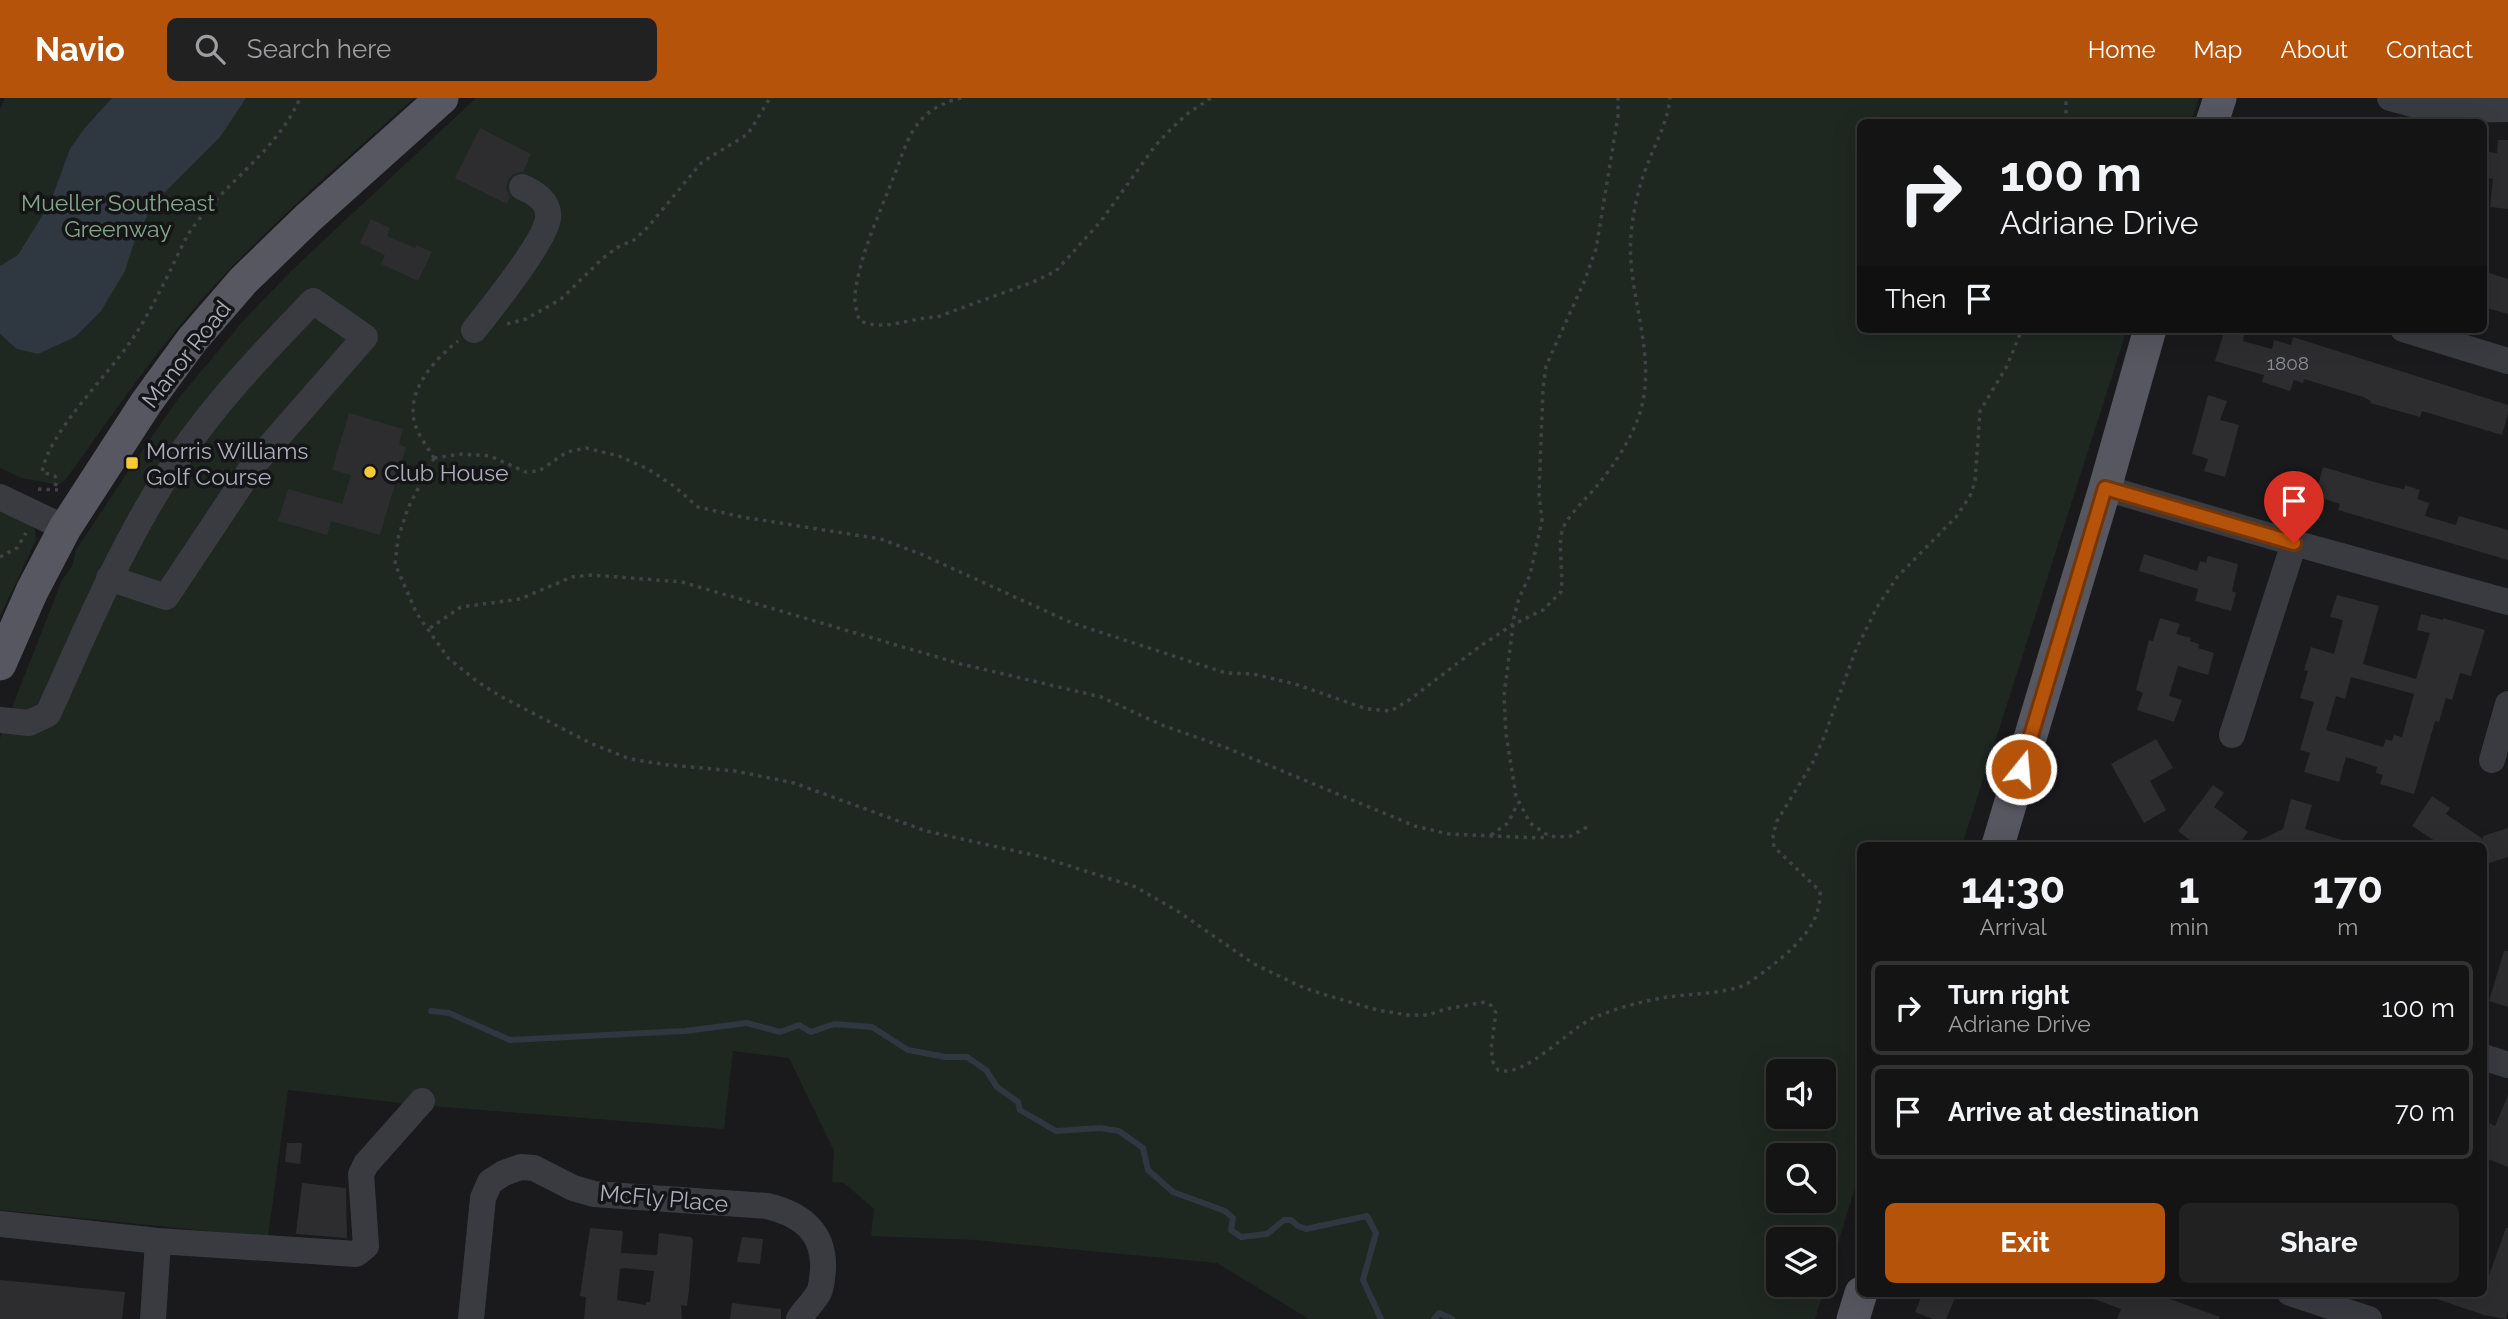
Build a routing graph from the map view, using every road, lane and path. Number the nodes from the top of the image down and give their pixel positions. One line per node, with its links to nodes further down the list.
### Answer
1 (300, 98): 23 (path)
2 (442, 98): 23 (main road, Manor Road)
3 (771, 98): 15 (path)
4 (961, 98): 5 (path)
5 (1211, 98)
6 (1618, 98): 30 (path)
7 (1670, 98): 30 (path)
8 (2066, 98): 12 (path)
9 (2220, 98): 13 (main road)
10 (2390, 98): 11 (street)
11 (2508, 109)
12 (2066, 119)
13 (2213, 119)
14 (522, 187): 15 (street)
15 (474, 330): 20 (path)
16 (2020, 333): 31 (path)
17 (2149, 333): 22 (main road)
18 (2417, 333): 19 (street)
19 (2508, 360)
20 (434, 458): 30 (path); 31 (path)
21 (28, 486): 23 (path)
22 (2105, 488): 26 (street); 41 (main road)
23 (69, 492): 25 (main road, Manor Road)
24 (0, 497): 25 (street)
25 (49, 529): 27 (path); 32 (main road, Manor Road)
26 (2294, 543): 29 (street); 35 (street)
27 (0, 556)
28 (108, 578): 28 (street); 34 (street)
29 (2508, 602)
30 (1512, 625): 37 (path)
31 (430, 628): 39 (path)
32 (0, 664)
33 (2508, 704): 36 (street)
34 (0, 720)
35 (2232, 735)
36 (2492, 760)
37 (1518, 803): 39 (path); 40 (path)
38 (1587, 827): 40 (path)
39 (1491, 835): 40 (path)
40 (1549, 836)
41 (1998, 842)
42 (2487, 1058): 43 (street)
43 (2508, 1065)
44 (422, 1101): 46 (street)
45 (0, 1224): 46 (street)
46 (158, 1241): 48 (street)
47 (2302, 1297): 51 (street)
48 (153, 1319)
49 (471, 1319): 50 (street, McFly Place)
50 (799, 1319)
51 (2369, 1319)

